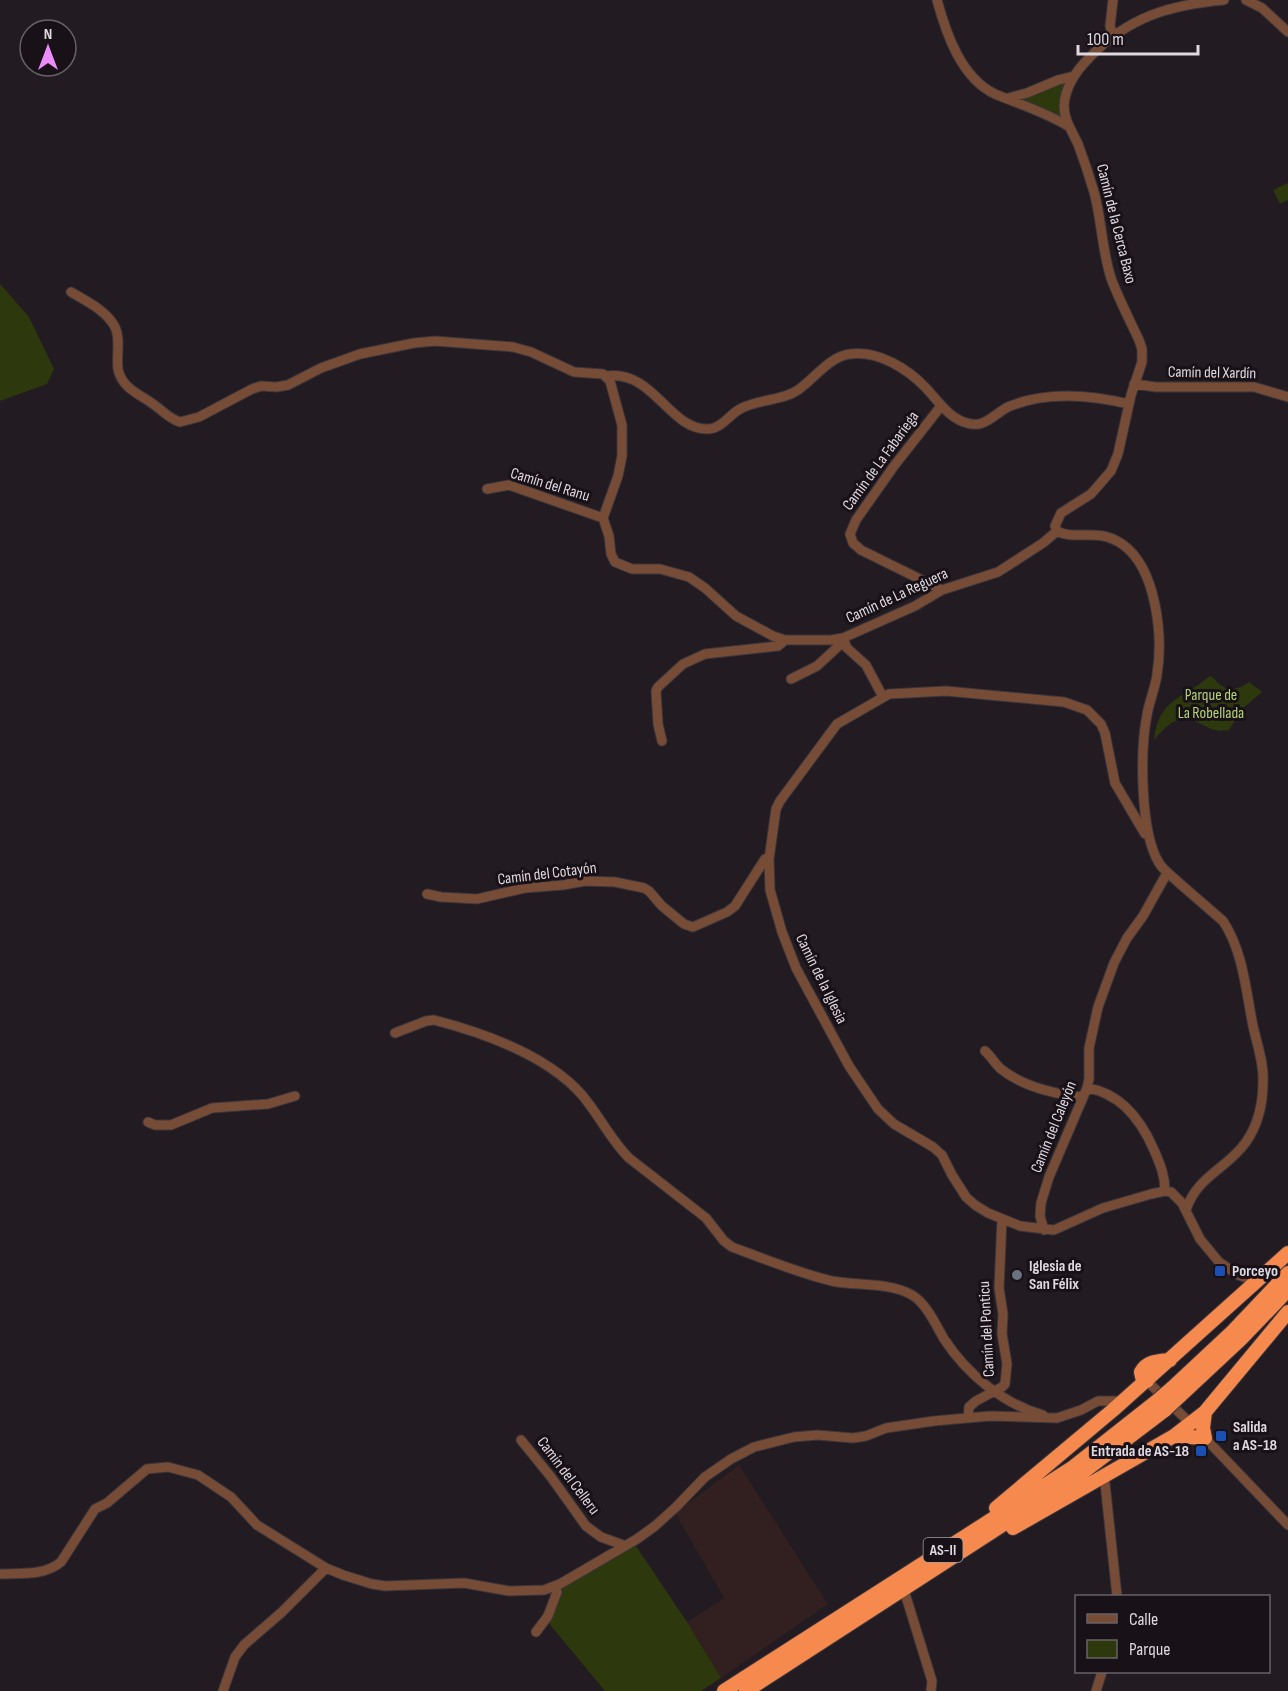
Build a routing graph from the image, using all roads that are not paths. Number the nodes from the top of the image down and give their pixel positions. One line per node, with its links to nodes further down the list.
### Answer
1 (937, 0): 8 (street)
2 (1113, 0): 6 (street)
3 (1224, 0): 6 (street)
4 (1246, 0): 5 (street)
5 (1288, 32)
6 (1113, 35): 7 (street)
7 (1074, 76): 8 (street); 9 (street)
8 (1008, 98): 9 (street)
9 (1068, 126): 12 (street, Camín de la Cerca Baxo)
10 (70, 292): 11 (street)
11 (607, 376): 15 (street); 17 (street)
12 (1134, 384): 13 (street, Camín del Xardín); 14 (street, Camín de la Cerca Baxo)
13 (1288, 397)
14 (1129, 404): 15 (street); 18 (street, Camín de la Cerca Baxo)
15 (941, 406): 19 (street, Camín de La Fabariega)
16 (487, 489): 17 (street, Camín del Ranu)
17 (603, 518): 20 (street, Camín de La Reguera)
18 (1057, 531): 19 (street, Camín de La Reguera); 25 (street)
19 (942, 590): 21 (street, Camín de La Reguera)
20 (785, 640): 21 (street, Camín de La Reguera); 24 (street)
21 (843, 640): 22 (street); 23 (street)
22 (791, 679)
23 (883, 697): 25 (street, Camín de la Iglesia); 26 (street, Camín de la Iglesia)
24 (662, 741)
25 (1149, 841): 27 (street)
26 (768, 859): 28 (street, Camín del Cotayón); 36 (street, Camín de la Iglesia)
27 (1167, 873): 31 (street, Camín del Caleyón); 35 (street)
28 (427, 894)
29 (394, 1033): 45 (street)
30 (985, 1052): 31 (street)
31 (1084, 1093): 34 (street); 37 (street, Camín del Caleyón)
32 (296, 1096): 33 (street)
33 (148, 1122)
34 (1165, 1191): 35 (street); 37 (street, Camín de la Iglesia)
35 (1186, 1210): 39 (street)
36 (1002, 1219): 37 (street, Camín de la Iglesia); 45 (street, Camín del Ponticu)
37 (1044, 1230)
38 (1288, 1252): 41 (highway)
39 (1230, 1270): 41 (street); 41 (street)
40 (1288, 1273): 46 (highway, AS-II)
41 (1247, 1288): 44 (highway)
42 (1288, 1290): 46 (highway, AS-II)
43 (1288, 1312): 50 (highway)
44 (1147, 1381): 47 (highway); 53 (street)
45 (996, 1391): 51 (street, Camín del Ponticu); 52 (street)
46 (1176, 1392): 62 (highway, AS-II, bridge)
47 (1124, 1401): 48 (street); 49 (highway)
48 (1081, 1410): 49 (street); 52 (street)
49 (1113, 1410): 62 (highway)
50 (1205, 1412): 53 (highway); 55 (highway)
51 (968, 1418): 52 (street); 59 (street)
52 (1057, 1418)
53 (1189, 1421): 54 (highway); 55 (street)
54 (1174, 1436): 55 (highway); 57 (highway)
55 (1205, 1438): 58 (street)
56 (521, 1440): 59 (street, Camín del Celleru)
57 (1101, 1479): 62 (highway); 64 (street)
58 (1288, 1525)
59 (623, 1545): 63 (street)
60 (326, 1568): 61 (street); 63 (street); 67 (street)
61 (0, 1574)
62 (904, 1585): 68 (highway, AS-II); 69 (highway, AS-II); 70 (street)
63 (555, 1587): 65 (street)
64 (1117, 1595)
65 (536, 1632)
66 (1101, 1673): 71 (street)
67 (223, 1691)
68 (724, 1691)
69 (746, 1691)
70 (931, 1691)
71 (1096, 1691)

